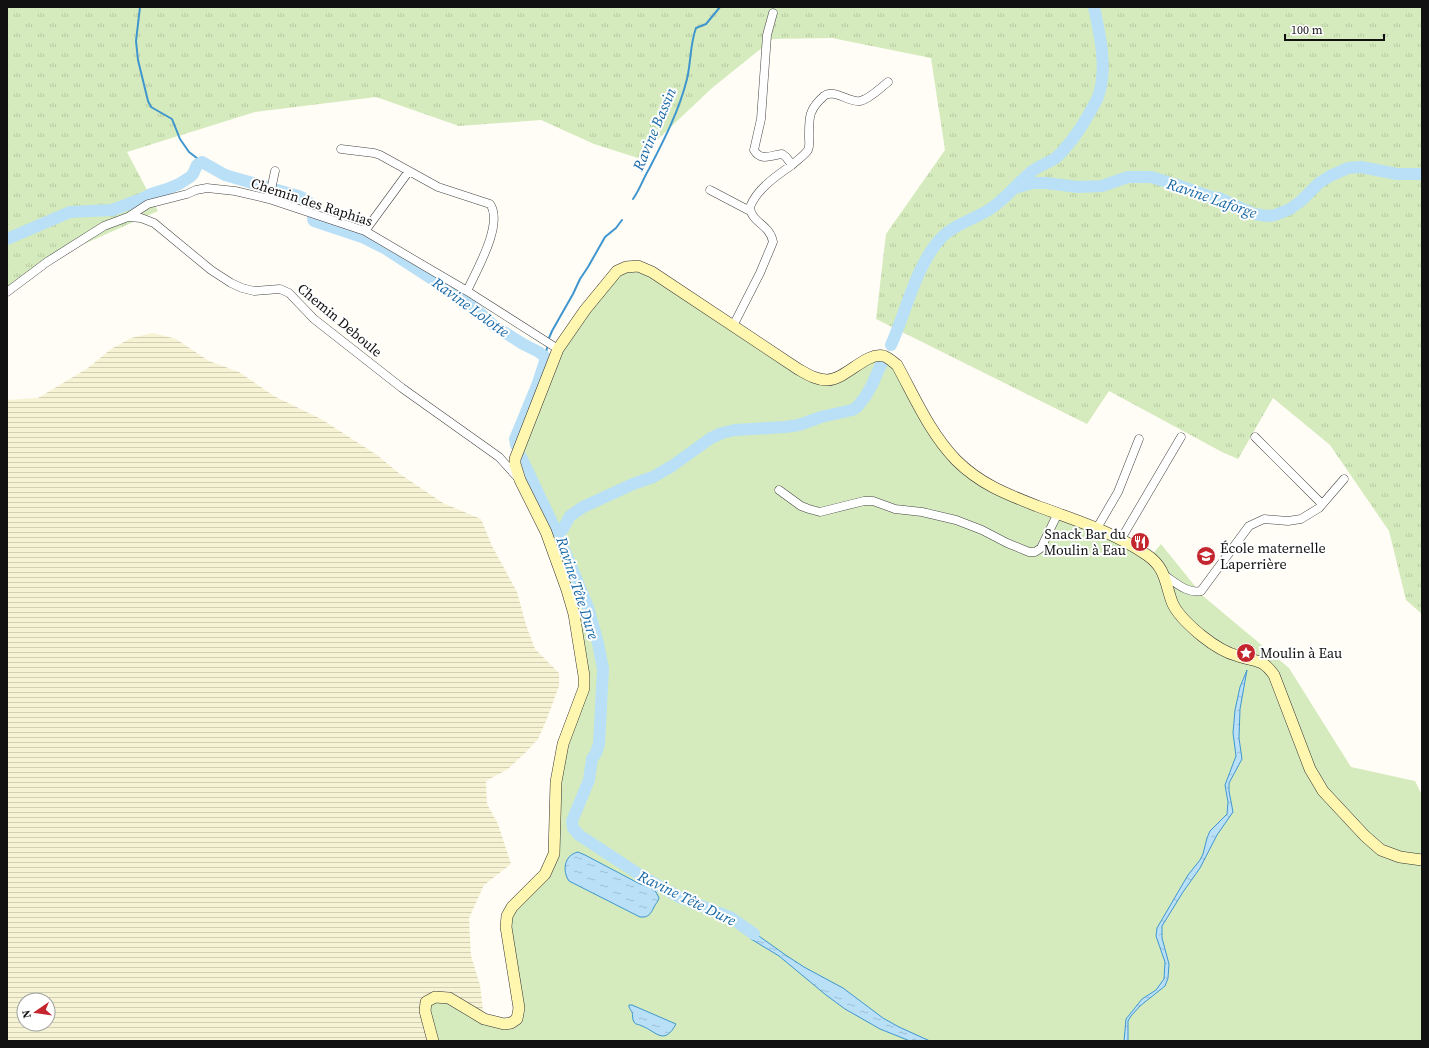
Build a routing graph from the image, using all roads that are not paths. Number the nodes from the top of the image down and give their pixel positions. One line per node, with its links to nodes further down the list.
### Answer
1 (773, 13): 4 (street)
2 (888, 82): 4 (street)
3 (341, 149): 6 (street)
4 (792, 164): 9 (street)
5 (275, 171): 8 (street)
6 (409, 171): 11 (street); 12 (street)
7 (710, 190): 9 (street)
8 (269, 200): 10 (street, Chemin des Raphias); 11 (street, Chemin des Raphias)
9 (750, 211): 14 (street)
10 (128, 217): 13 (street); 20 (street, Chemin Deboule)
11 (366, 231): 12 (street, Chemin des Raphias)
12 (467, 291): 15 (street, Chemin des Raphias)
13 (7, 292)
14 (733, 326): 15 (street); 23 (street)
15 (558, 349): 20 (street)
16 (1181, 437): 25 (street)
17 (1255, 437): 22 (street)
18 (1139, 439): 24 (street)
19 (1344, 479): 22 (street)
20 (520, 480): 28 (street)
21 (779, 490): 23 (street)
22 (1321, 506): 26 (street)
23 (1058, 513): 24 (street)
24 (1098, 528): 25 (street)
25 (1121, 539): 26 (street)
26 (1164, 575): 27 (street)
27 (1422, 860)
28 (432, 1041)

